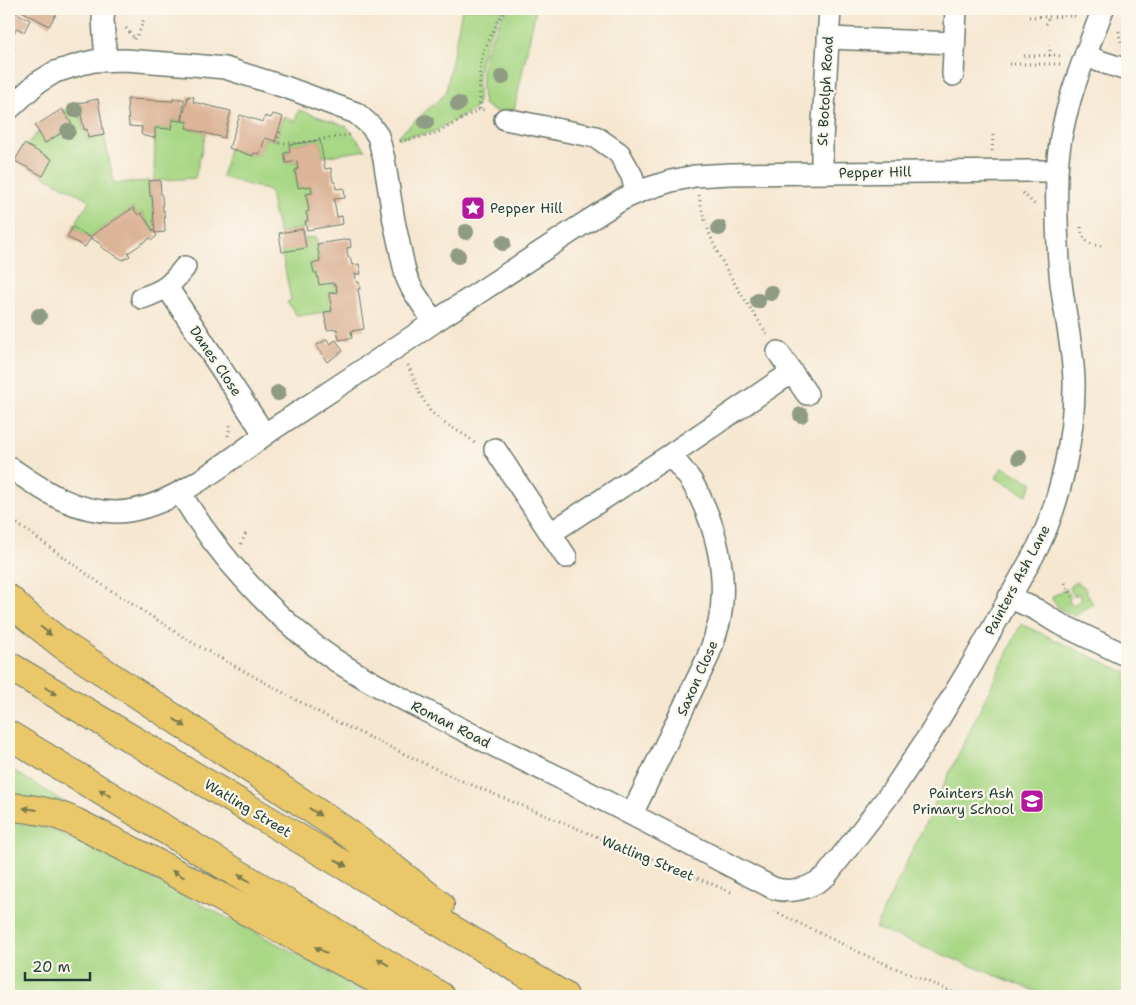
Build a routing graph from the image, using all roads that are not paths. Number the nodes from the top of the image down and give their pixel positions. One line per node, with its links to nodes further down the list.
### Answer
1 (104, 9): 8 (street)
2 (830, 9): 5 (street, St Botolph Road)
3 (956, 9): 6 (street)
4 (1103, 9): 7 (street, Painters Ash Lane)
5 (828, 38): 6 (street); 14 (street, St Botolph Road)
6 (954, 43): 10 (street)
7 (1086, 55): 9 (street); 13 (street, Painters Ash Lane)
8 (106, 60): 11 (street); 19 (street)
9 (1127, 70)
10 (952, 75)
11 (9, 109)
12 (505, 119): 15 (street)
13 (1057, 172): 14 (street, Pepper Hill); 30 (street, Painters Ash Lane)
14 (822, 173): 15 (street, Pepper Hill)
15 (636, 193): 19 (street, Pepper Hill)
16 (185, 267): 17 (street)
17 (167, 287): 18 (street); 23 (street, Danes Close)
18 (142, 298)
19 (434, 322): 23 (street, Pepper Hill)
20 (778, 352): 21 (street)
21 (792, 372): 22 (street); 25 (street)
22 (807, 394)
23 (265, 435): 27 (street, Pepper Hill)
24 (495, 449): 28 (street)
25 (670, 455): 28 (street); 36 (street, Saxon Close)
26 (9, 466): 27 (street, Pepper Hill)
27 (180, 492): 36 (street, Roman Road)
28 (551, 533): 29 (street)
29 (566, 557)
30 (1009, 597): 32 (street); 37 (street, Painters Ash Lane)
31 (9, 599): 38 (highway, one-way to 38)
32 (1127, 656)
33 (9, 666): 38 (highway, Watling Street, one-way to 38)
34 (9, 735): 40 (highway, one-way to 34)
35 (9, 807): 39 (highway, one-way to 35)
36 (632, 814): 37 (street, Roman Road)
37 (773, 888)
38 (530, 976): 41 (highway, Watling Street)
39 (411, 996)
40 (440, 996)
41 (564, 996)

